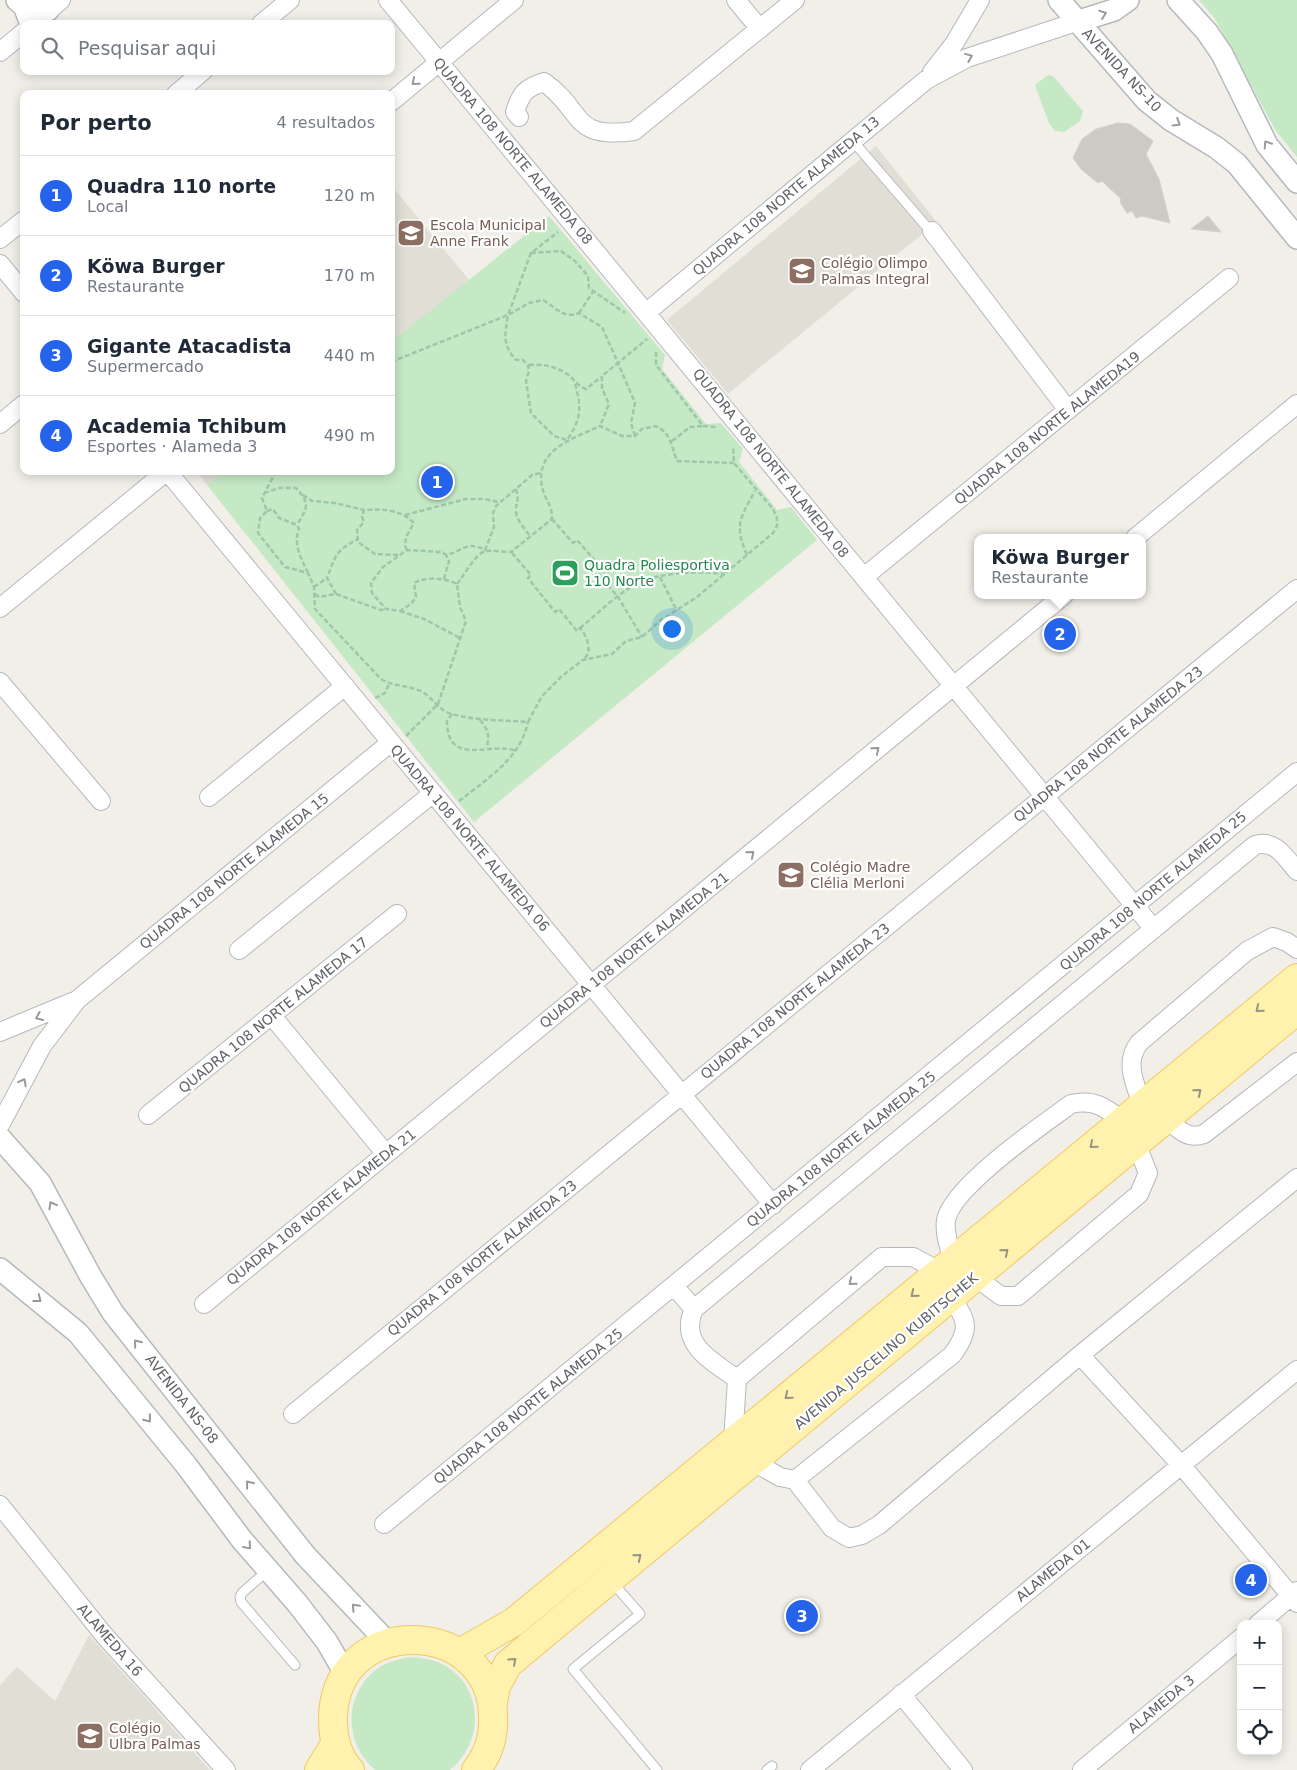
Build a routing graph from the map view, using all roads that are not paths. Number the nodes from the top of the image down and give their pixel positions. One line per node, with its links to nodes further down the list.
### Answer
1 (290, 0): 10 (street)
2 (388, 0): 15 (street, QUADRA 108 NORTE ALAMEDA 08)
3 (514, 0): 15 (street)
4 (736, 0): 12 (street)
5 (795, 0): 12 (street)
6 (980, 0): 17 (street)
7 (1059, 0): 11 (street, AVENIDA NS-10)
8 (1128, 0): 11 (street, one-way to 8)
9 (1178, 0): 22 (street, one-way to 9)
10 (266, 20)
11 (1076, 22): 17 (street, one-way to 11); 25 (street, AVENIDA NS-10, one-way to 25)
12 (760, 29): 20 (street)
13 (20, 35): 14 (street)
14 (0, 52)
15 (439, 63): 19 (street, one-way to 19); 30 (street, QUADRA 108 NORTE ALAMEDA 08)
16 (198, 75): 18 (street)
17 (926, 80): 21 (street, QUADRA 108 NORTE ALAMEDA 13)
18 (181, 90)
19 (395, 99)
20 (519, 117)
21 (852, 140): 24 (lane); 30 (street, QUADRA 108 NORTE ALAMEDA 13)
22 (1297, 182)
23 (20, 223): 26 (street)
24 (929, 228): 33 (street)
25 (1297, 238)
26 (0, 240)
27 (0, 264): 29 (street)
28 (1230, 278): 33 (street, QUADRA 108 NORTE ALAMEDA19)
29 (20, 288)
30 (647, 312): 38 (street, QUADRA 108 NORTE ALAMEDA 08)
31 (1297, 404): 37 (street)
32 (20, 407): 34 (street)
33 (1068, 410): 38 (street, QUADRA 108 NORTE ALAMEDA19)
34 (0, 424)
35 (162, 475): 41 (street)
36 (170, 475): 43 (street, QUADRA 108 NORTE ALAMEDA 06)
37 (1139, 534)
38 (864, 577): 44 (street, QUADRA 108 NORTE ALAMEDA 08)
39 (1297, 589): 48 (street, QUADRA 108 NORTE ALAMEDA 23)
40 (1059, 599): 44 (street, QUADRA 108 NORTE ALAMEDA 21)
41 (0, 608)
42 (0, 682): 50 (street)
43 (345, 686): 45 (street, QUADRA 108 NORTE ALAMEDA 06); 49 (street)
44 (954, 686): 48 (street, QUADRA 108 NORTE ALAMEDA 08); 58 (street, QUADRA 108 NORTE ALAMEDA 21, one-way to 44)
45 (398, 739): 47 (street, QUADRA 108 NORTE ALAMEDA 06); 59 (street, QUADRA 108 NORTE ALAMEDA 15)
46 (1297, 772): 52 (street, QUADRA 108 NORTE ALAMEDA 25)
47 (432, 794): 56 (street); 58 (street, QUADRA 108 NORTE ALAMEDA 06)
48 (1045, 796): 52 (street, QUADRA 108 NORTE ALAMEDA 08); 64 (street, QUADRA 108 NORTE ALAMEDA 23)
49 (209, 797)
50 (101, 801)
51 (1297, 871): 54 (street)
52 (1136, 906): 54 (street, QUADRA 108 NORTE ALAMEDA 08); 72 (street, QUADRA 108 NORTE ALAMEDA 25)
53 (397, 914): 61 (street, QUADRA 108 NORTE ALAMEDA 17)
54 (1153, 928): 78 (street)
55 (1297, 949): 67 (street)
56 (239, 950)
57 (1297, 978): 67 (main road, AVENIDA JUSCELINO KUBITSCHEK, one-way to 67)
58 (591, 985): 64 (street, QUADRA 108 NORTE ALAMEDA 06); 70 (street, QUADRA 108 NORTE ALAMEDA 21)
59 (77, 1000): 62 (street, one-way to 62); 68 (street, one-way to 59)
60 (1297, 1010): 66 (main road, AVENIDA JUSCELINO KUBITSCHEK, one-way to 60)
61 (272, 1016): 65 (street, QUADRA 108 NORTE ALAMEDA 17); 70 (street)
62 (0, 1032)
63 (1297, 1062): 66 (street)
64 (681, 1094): 72 (street, QUADRA 108 NORTE ALAMEDA 06); 82 (street, QUADRA 108 NORTE ALAMEDA 23)
65 (148, 1116)
66 (1167, 1118): 67 (main road, AVENIDA JUSCELINO KUBITSCHEK)
67 (1134, 1123): 74 (main road, AVENIDA JUSCELINO KUBITSCHEK); 74 (street); 74 (street)
68 (0, 1125)
69 (0, 1138): 94 (street, AVENIDA NS-08, one-way to 69)
70 (386, 1154): 77 (street, QUADRA 108 NORTE ALAMEDA 21)
71 (1297, 1178): 79 (street)
72 (773, 1205): 75 (street, QUADRA 108 NORTE ALAMEDA 25)
73 (0, 1269): 89 (street, one-way to 89)
74 (956, 1270): 76 (main road, AVENIDA JUSCELINO KUBITSCHEK); 81 (street, one-way to 81); 83 (main road, AVENIDA JUSCELINO KUBITSCHEK, one-way to 83)
75 (674, 1286): 78 (street); 88 (street, QUADRA 108 NORTE ALAMEDA 25)
76 (950, 1297): 84 (main road, AVENIDA JUSCELINO KUBITSCHEK); 86 (street)
77 (204, 1304)
78 (694, 1309): 81 (street)
79 (1080, 1355): 85 (street); 86 (street)
80 (1297, 1370): 85 (street, ALAMEDA 01)
81 (737, 1379): 83 (street)
82 (293, 1414)
83 (733, 1442): 95 (main road, AVENIDA JUSCELINO KUBITSCHEK)
84 (754, 1462): 86 (street); 90 (main road, AVENIDA JUSCELINO KUBITSCHEK, one-way to 84)
85 (1182, 1466): 91 (street); 98 (street, ALAMEDA 01)
86 (795, 1480)
87 (0, 1505): 102 (street, ALAMEDA 16)
88 (384, 1524)
89 (268, 1570): 96 (lane); 97 (street)
90 (611, 1580): 99 (main road, AVENIDA JUSCELINO KUBITSCHEK, one-way to 90); 105 (lane)
91 (1295, 1597): 92 (street)
92 (1263, 1620)
93 (1237, 1641): 108 (street, ALAMEDA 3)
94 (388, 1643): 95 (main road); 97 (main road)
95 (460, 1653): 99 (main road)
96 (295, 1665)
97 (346, 1675): 100 (main road)
98 (901, 1694): 106 (street, ALAMEDA 01); 107 (street)
99 (493, 1703): 101 (main road)
100 (335, 1744): 103 (main road); 104 (main road)
101 (483, 1767)
102 (226, 1770)
103 (319, 1770)
104 (350, 1770)
105 (656, 1770)
106 (810, 1770)
107 (963, 1770)
108 (1082, 1770)

